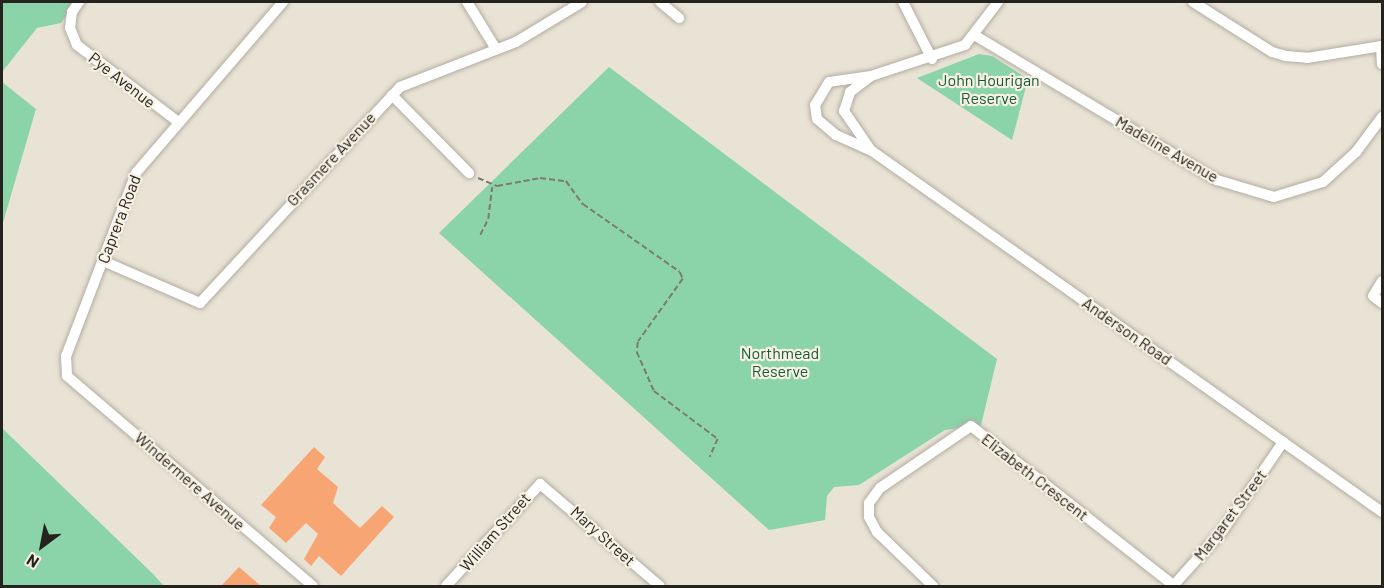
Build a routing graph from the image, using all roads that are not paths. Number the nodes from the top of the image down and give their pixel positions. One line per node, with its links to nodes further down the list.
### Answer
1 (79, 2): 18 (street, Pye Avenue)
2 (283, 2): 18 (street, Caprera Road)
3 (467, 2): 12 (street)
4 (582, 2): 12 (street, Grasmere Avenue)
5 (660, 2): 9 (street)
6 (903, 2): 13 (street)
7 (998, 2): 10 (street)
8 (1193, 2): 11 (street)
9 (679, 18)
10 (976, 36): 13 (street, Anderson Road); 17 (street, Madeline Avenue)
11 (1382, 46): 14 (street)
12 (496, 49): 16 (street, Grasmere Avenue)
13 (932, 59): 15 (street, Anderson Road)
14 (1383, 64)
15 (871, 76): 19 (street, Anderson Road); 19 (street, Anderson Road)
16 (392, 95): 20 (street); 21 (street, Grasmere Avenue)
17 (1383, 117)
18 (177, 121): 21 (street, Caprera Road)
19 (872, 151): 25 (street, Anderson Road)
20 (469, 173)
21 (103, 261): 24 (street, Caprera Road)
22 (1383, 281): 23 (street)
23 (1383, 303)
24 (67, 376): 28 (street, Windermere Avenue)
25 (1283, 442): 27 (street, Anderson Road); 32 (street, Margaret Street)
26 (546, 485): 29 (street, William Street); 30 (street, Mary Street)
27 (1383, 512)
28 (313, 586)
29 (446, 586)
30 (660, 586)
31 (933, 586): 32 (street, Elizabeth Crescent)
32 (1173, 586)

